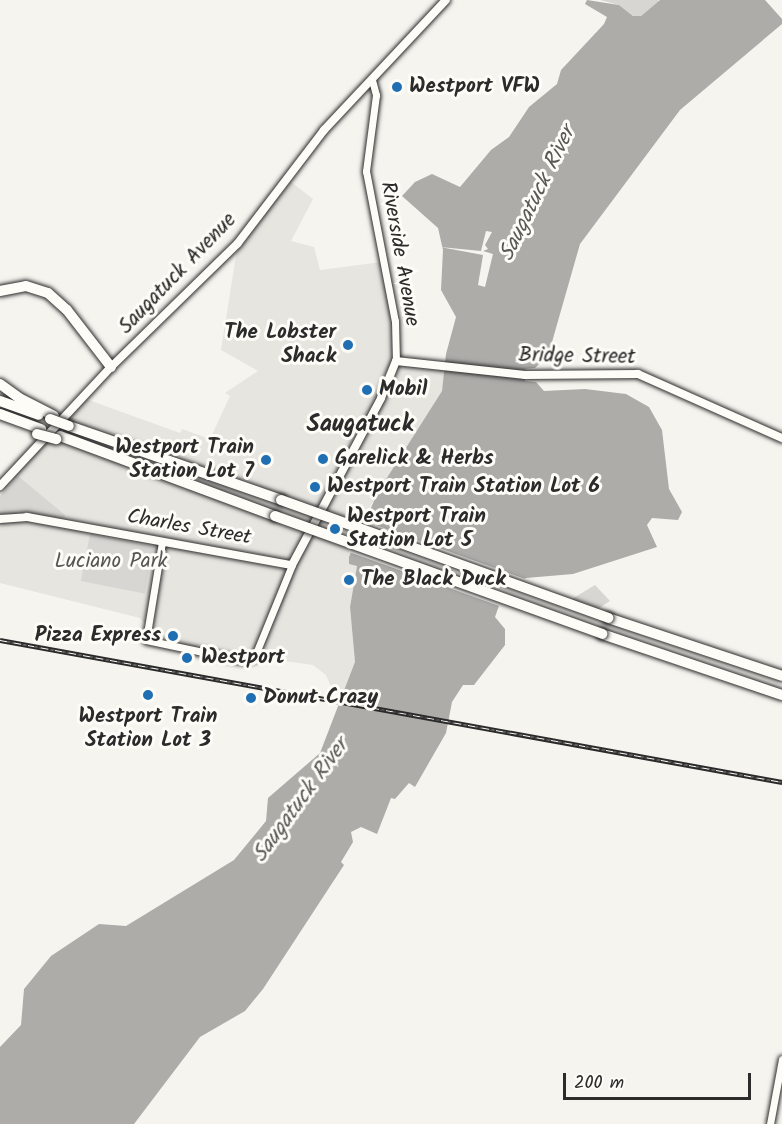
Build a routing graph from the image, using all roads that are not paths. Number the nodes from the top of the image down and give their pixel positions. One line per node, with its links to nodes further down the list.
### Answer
1 (446, 0): 2 (main road)
2 (372, 80): 5 (street, Riverside Avenue); 6 (main road, Saugatuck Avenue)
3 (0, 291): 6 (highway)
4 (0, 299): 6 (highway)
5 (396, 361): 13 (main road, Bridge Street); 17 (main road, Riverside Avenue)
6 (111, 367): 14 (main road, Saugatuck Avenue)
7 (0, 384): 10 (highway)
8 (0, 401): 10 (highway)
9 (0, 414): 12 (highway)
10 (52, 418): 18 (highway, bridge)
11 (0, 422): 12 (highway)
12 (39, 431): 19 (highway, bridge)
13 (782, 438)
14 (0, 486)
15 (0, 519): 16 (main road, Charles Street)
16 (162, 542): 17 (main road, Charles Street); 17 (street, Riverside Avenue)
17 (292, 565)
18 (782, 676)
19 (782, 695)
20 (782, 1059): 21 (street)
21 (771, 1124)

